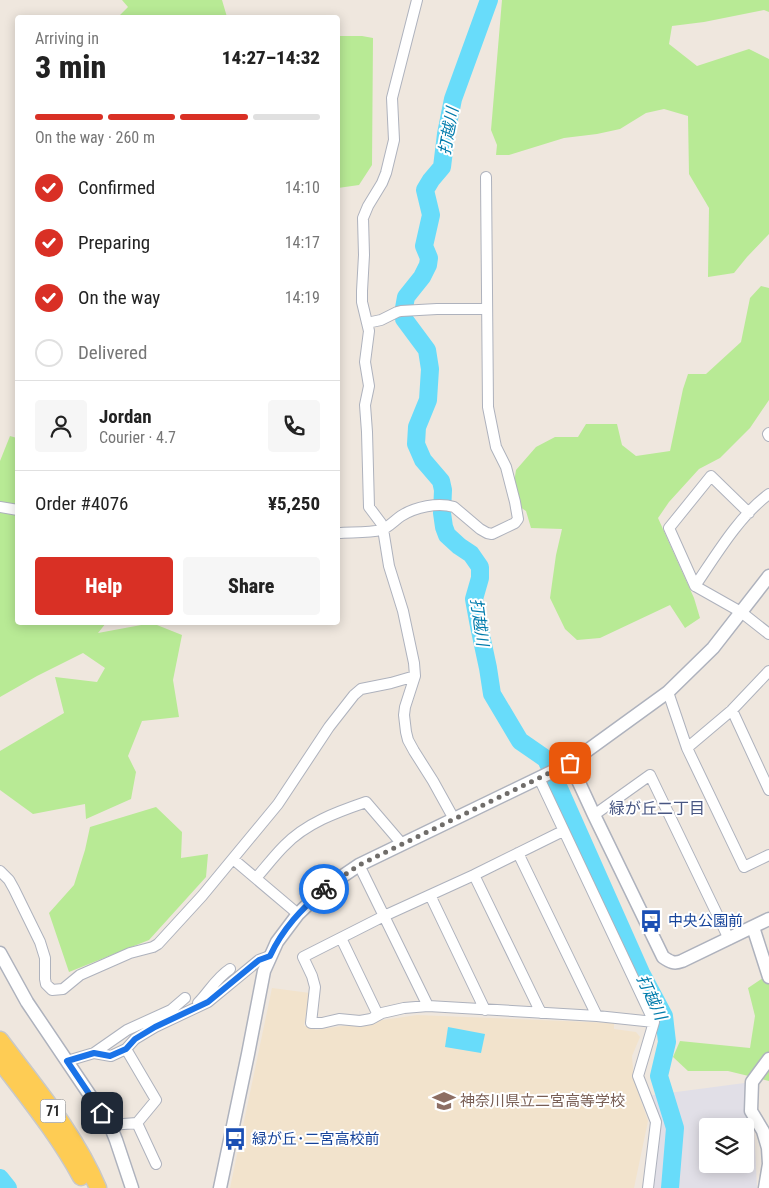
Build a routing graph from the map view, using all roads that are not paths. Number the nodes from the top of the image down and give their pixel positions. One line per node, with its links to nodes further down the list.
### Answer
1 (417, 0): 4 (street)
2 (486, 177): 3 (street)
3 (486, 309): 4 (street); 9 (street)
4 (368, 323): 9 (street)
5 (769, 494): 8 (street)
6 (0, 507): 7 (street)
7 (15, 510)
8 (749, 513): 12 (street); 12 (street)
9 (383, 529): 10 (street); 16 (street)
10 (340, 533)
11 (769, 576): 13 (street)
12 (695, 586): 13 (street)
13 (741, 612): 14 (street); 17 (street)
14 (769, 634)
15 (769, 672): 18 (street)
16 (415, 676): 24 (street); 29 (street)
17 (668, 692): 19 (street); 20 (street)
18 (732, 710): 19 (street); 22 (street)
19 (687, 748): 28 (street)
20 (567, 764): 21 (street); 23 (street)
21 (542, 777): 24 (street); 25 (street)
22 (769, 790)
23 (594, 815): 40 (street); 40 (street)
24 (454, 819): 26 (street)
25 (563, 831): 27 (street); 52 (street)
26 (402, 844): 30 (street); 33 (street)
27 (518, 853): 32 (street); 51 (street)
28 (769, 855)
29 (233, 859): 31 (street); 33 (street)
30 (359, 865): 35 (street); 36 (street)
31 (0, 871)
32 (474, 875): 34 (street); 49 (street)
33 (256, 878): 35 (street)
34 (430, 895): 36 (street); 48 (street)
35 (298, 914): 42 (street)
36 (384, 916): 39 (street); 46 (street)
37 (769, 919): 38 (street)
38 (752, 927): 40 (street); 44 (street)
39 (341, 938): 50 (street); 50 (street)
40 (729, 939)
41 (1, 956): 58 (street)
42 (270, 956): 47 (street); 65 (street)
43 (230, 969): 47 (street)
44 (769, 978)
45 (185, 998): 55 (street)
46 (428, 1006): 48 (street); 50 (street)
47 (192, 1010): 54 (street)
48 (485, 1010): 49 (street)
49 (541, 1013): 51 (street)
50 (378, 1016)
51 (597, 1016): 52 (street)
52 (654, 1022): 66 (street)
53 (0, 1040): 63 (main road, 71)
54 (126, 1049): 55 (street); 59 (street)
55 (94, 1053): 58 (street)
56 (769, 1059): 67 (street)
57 (0, 1061): 62 (main road, 71)
58 (67, 1061): 60 (street)
59 (137, 1123): 60 (street); 61 (street)
60 (110, 1124): 64 (street)
61 (156, 1164)
62 (87, 1188)
63 (98, 1188)
64 (132, 1188)
65 (220, 1188)
66 (648, 1188)
67 (765, 1188)

